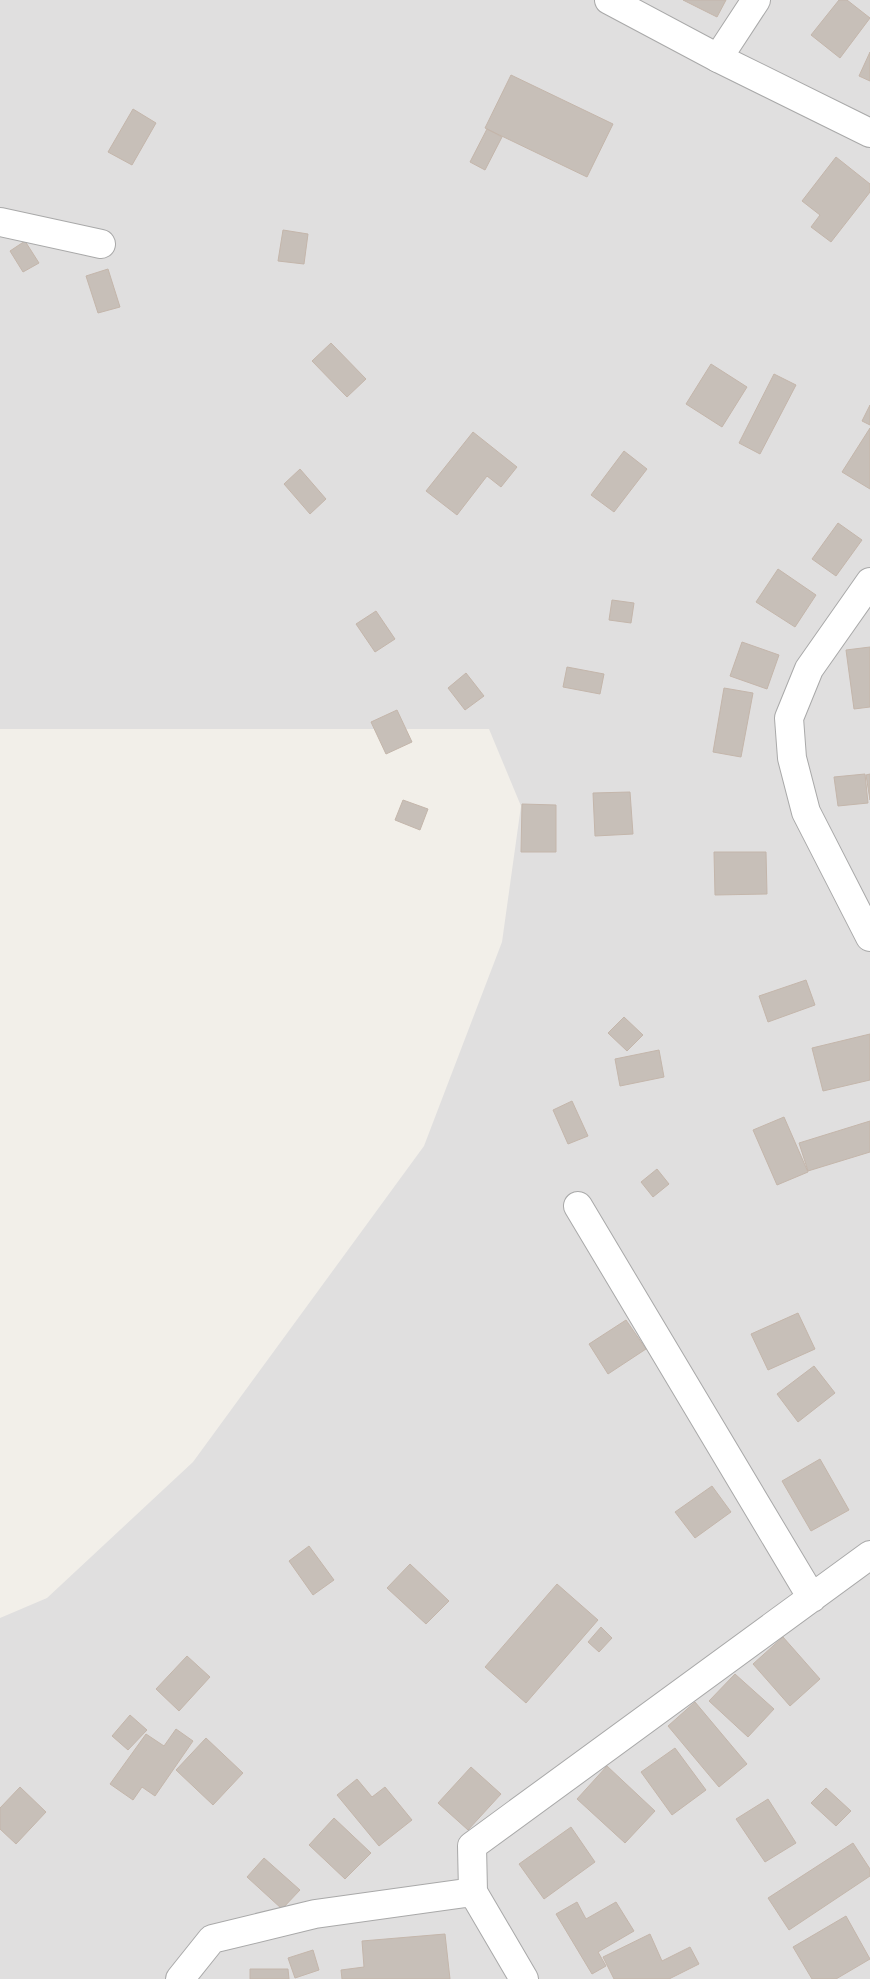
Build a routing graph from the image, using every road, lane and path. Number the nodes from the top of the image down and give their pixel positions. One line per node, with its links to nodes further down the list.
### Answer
1 (609, 0): 3 (street)
2 (756, 0): 3 (street)
3 (718, 58): 4 (street)
4 (870, 133)
5 (0, 222): 6 (street)
6 (101, 244)
7 (870, 582): 8 (street)
8 (858, 617): 9 (street)
9 (870, 937)
10 (578, 1206): 12 (street)
11 (870, 1555): 12 (street)
12 (812, 1598): 13 (street)
13 (473, 1892): 14 (street); 15 (street)
14 (180, 1979)
15 (524, 1979)

